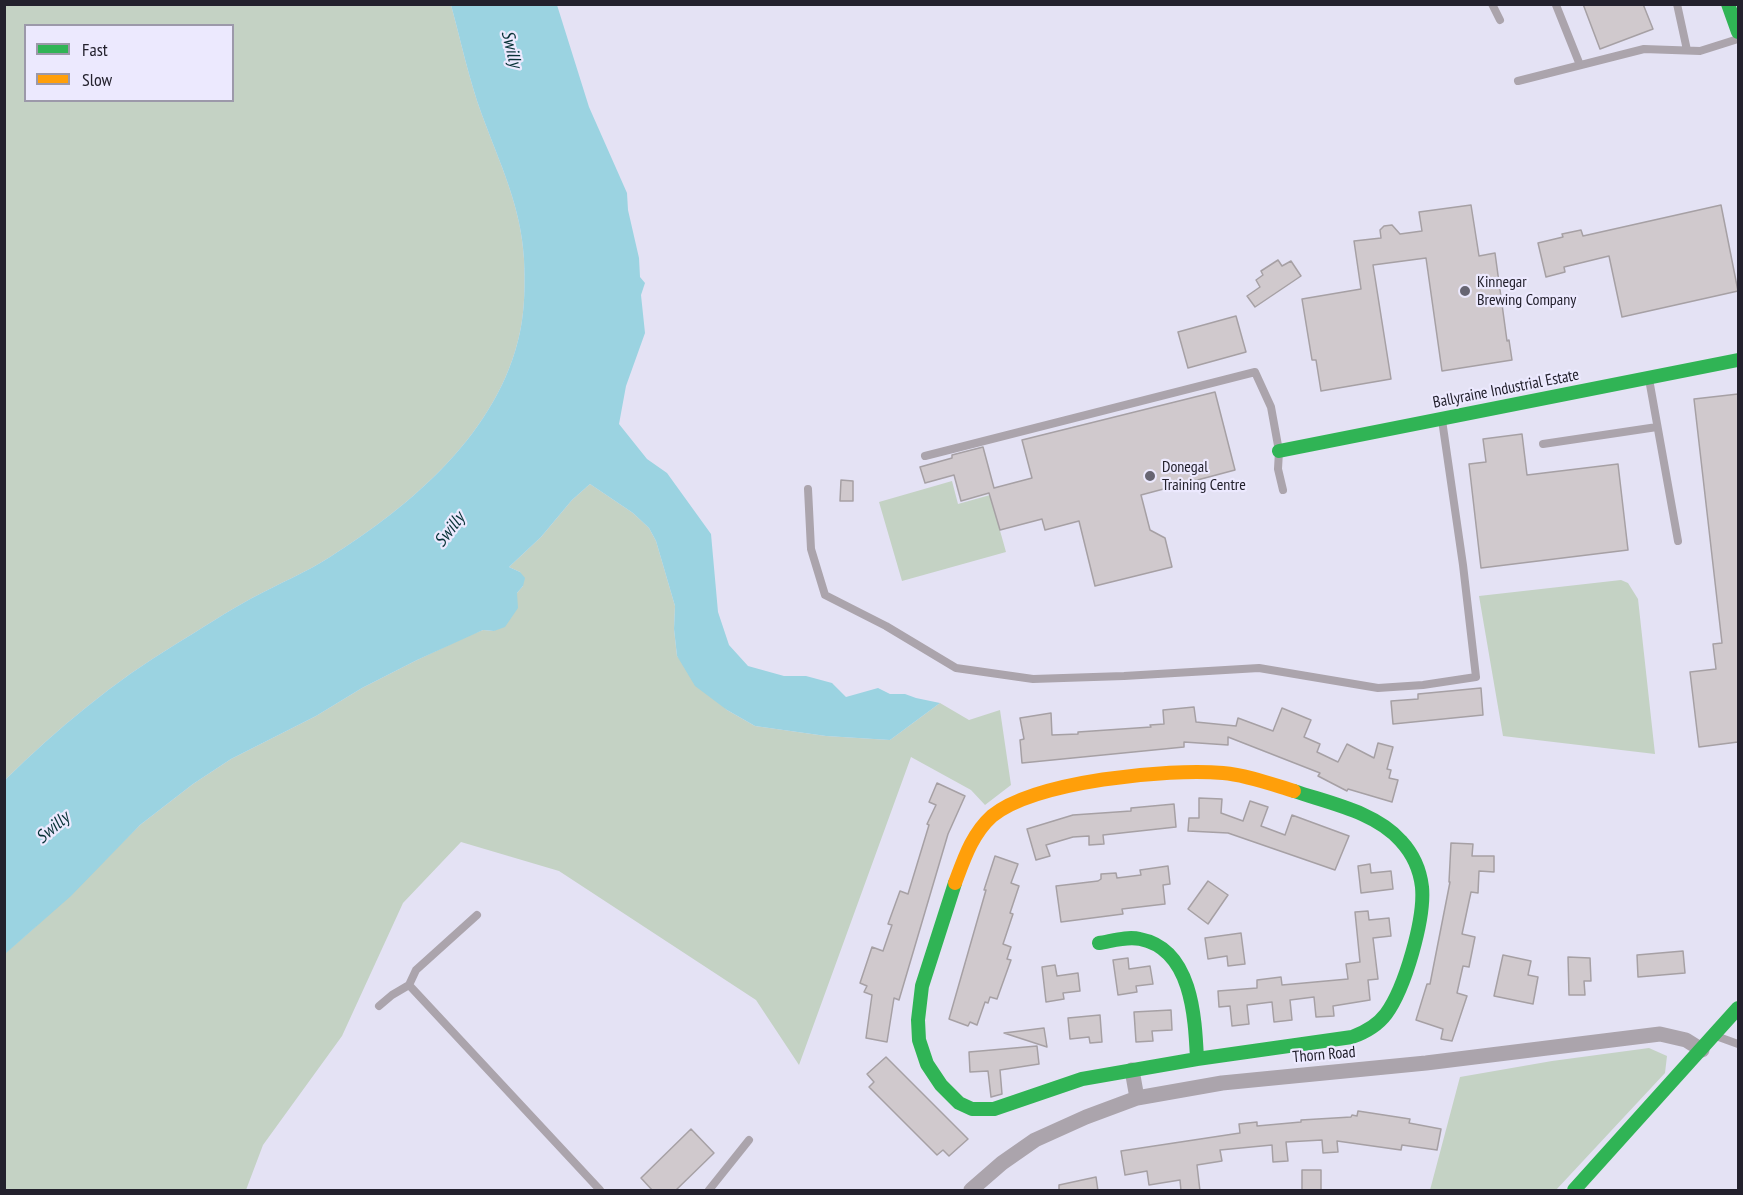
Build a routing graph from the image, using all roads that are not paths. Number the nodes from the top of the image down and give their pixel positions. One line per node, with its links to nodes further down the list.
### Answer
1 (1492, 4): 5 (lane)
2 (1677, 4): 8 (lane)
3 (1728, 4): 6 (street)
4 (1556, 5): 9 (lane)
5 (1500, 20)
6 (1738, 32)
7 (1738, 39): 8 (lane)
8 (1687, 50): 9 (lane)
9 (1580, 65): 10 (lane)
10 (1518, 81)
11 (1738, 360): 12 (street, Ballyraine Industrial Estate)
12 (1648, 378): 13 (street, Ballyraine Industrial Estate); 14 (lane)
13 (1442, 418): 16 (street, Ballyraine Industrial Estate); 18 (lane)
14 (1657, 427): 15 (lane); 20 (lane)
15 (1543, 444)
16 (1280, 451): 17 (lane); 19 (lane)
17 (925, 456)
18 (808, 489)
19 (1283, 490)
20 (1678, 541)
21 (477, 915): 23 (lane)
22 (1099, 943): 29 (street)
23 (409, 985): 24 (lane); 33 (lane)
24 (379, 1006)
25 (1738, 1008): 26 (street)
26 (1715, 1035): 27 (lane); 28 (street)
27 (1738, 1044)
28 (1702, 1050): 31 (street, Thorn Road); 36 (street)
29 (1197, 1059): 30 (street); 30 (street)
30 (1132, 1070): 31 (street)
31 (1137, 1098): 35 (street, Thorn Road)
32 (749, 1140): 34 (lane)
33 (600, 1191)
34 (709, 1191)
35 (971, 1191)
36 (1574, 1191)

